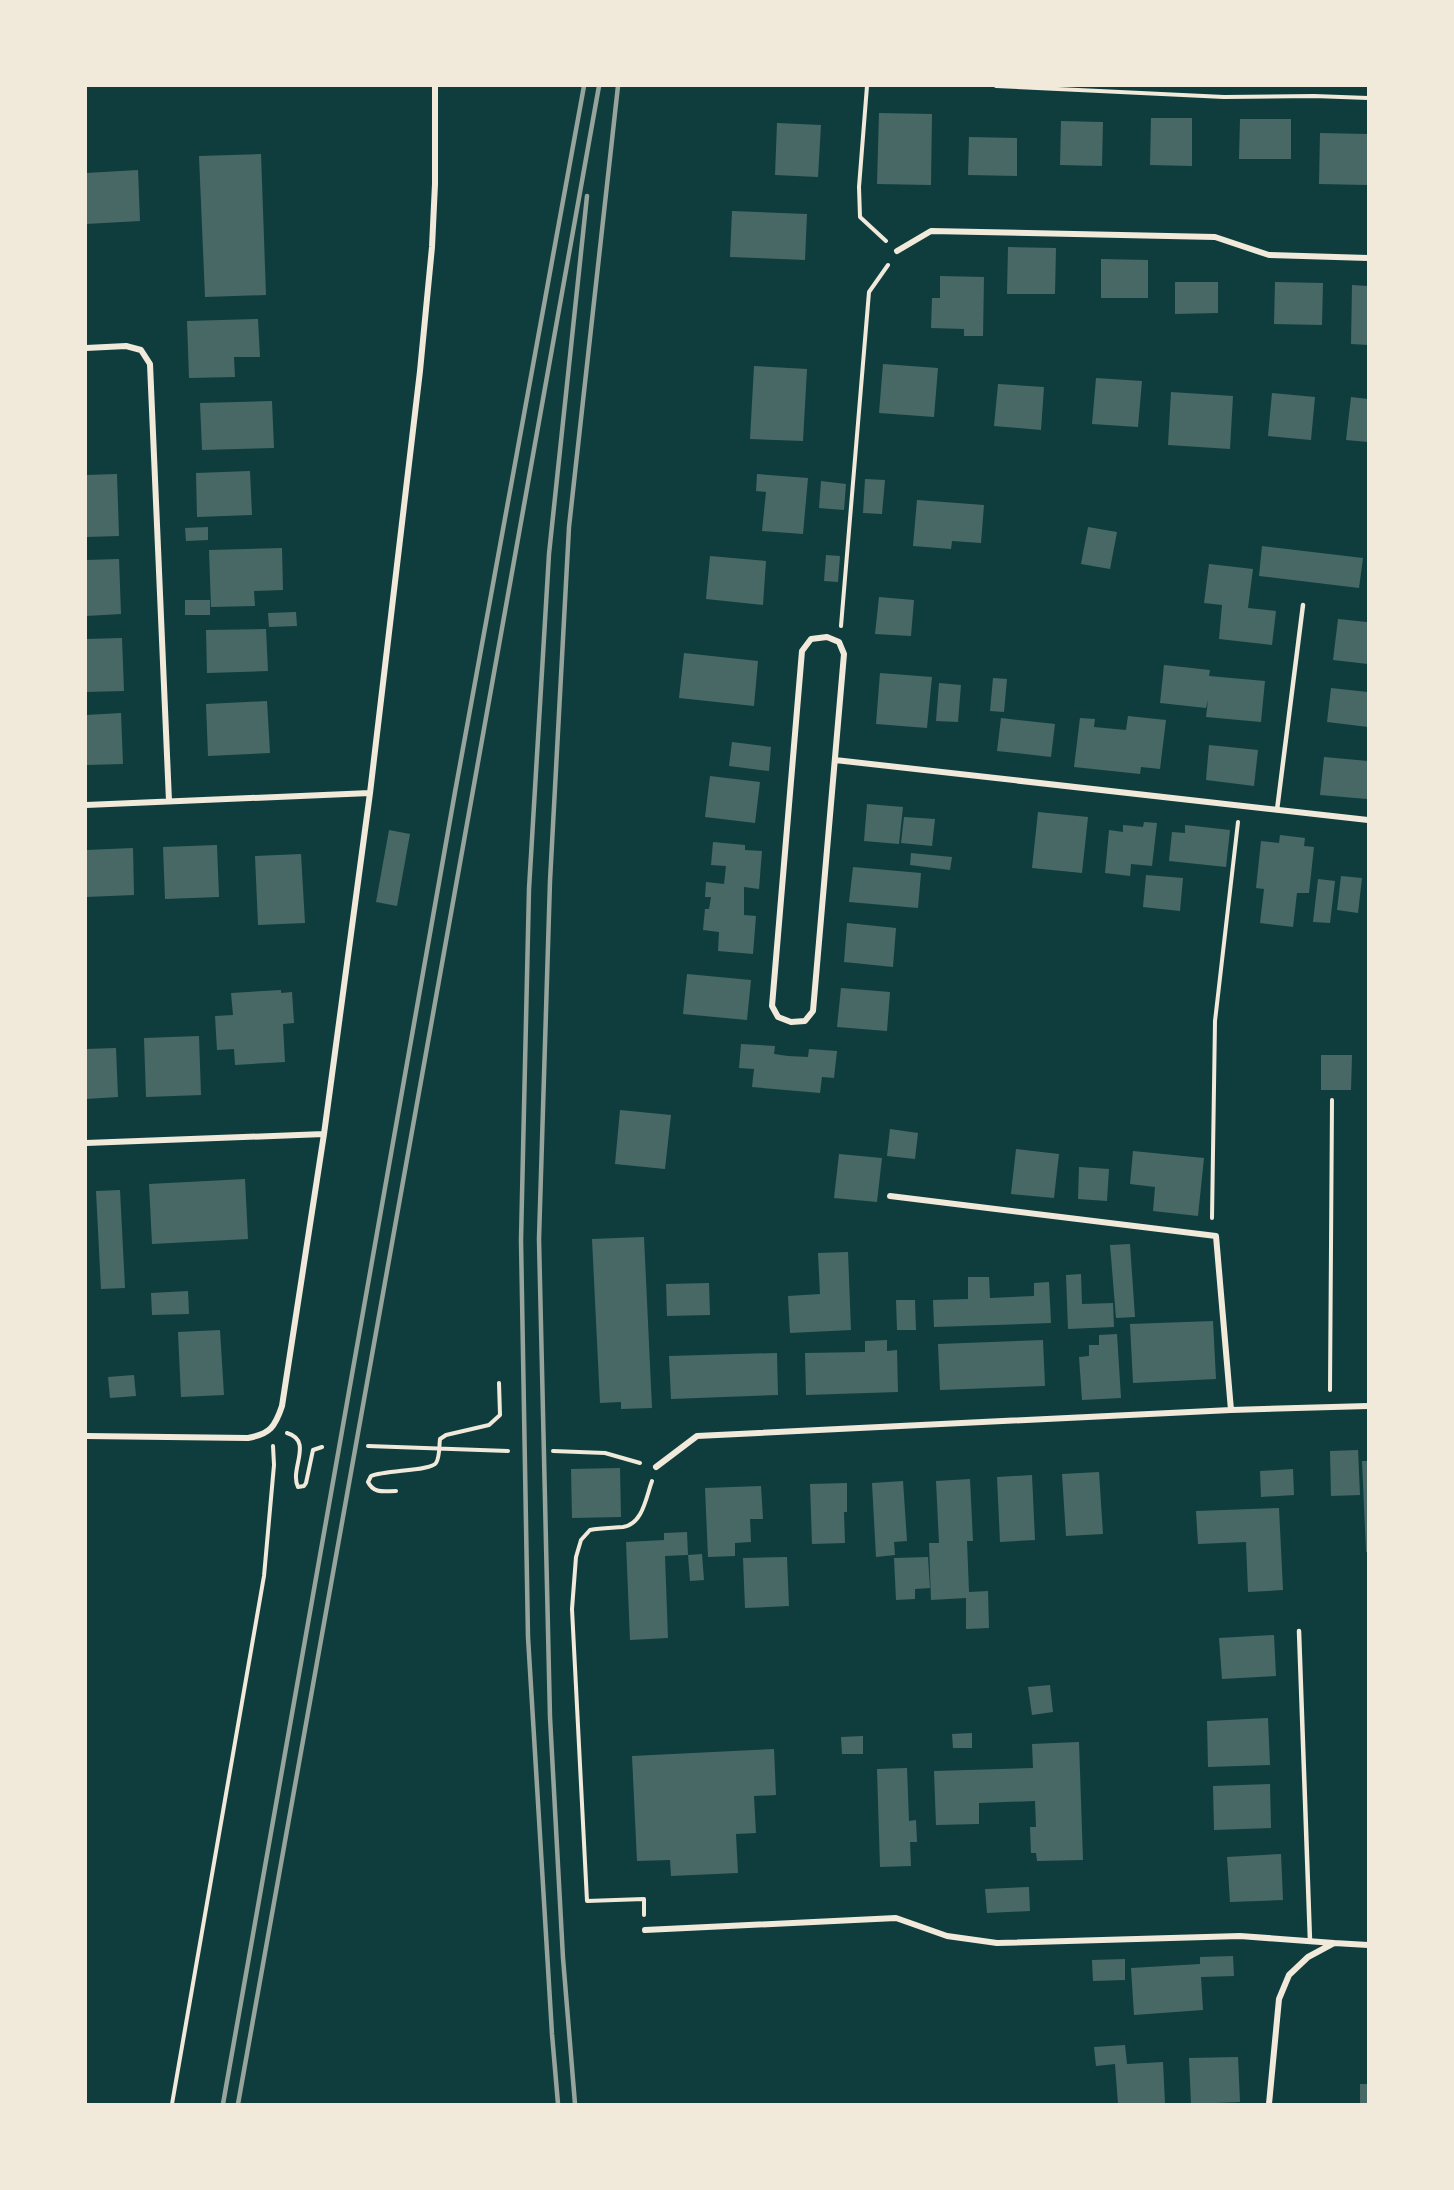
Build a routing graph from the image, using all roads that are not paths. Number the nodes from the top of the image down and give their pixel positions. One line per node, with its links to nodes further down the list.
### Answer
1 (435, 86): 7 (street)
2 (897, 252): 3 (street)
3 (1368, 258)
4 (86, 348): 8 (street)
5 (1303, 605): 10 (lane)
6 (835, 760): 6 (street); 10 (street)
7 (370, 793): 8 (street); 12 (street)
8 (169, 801): 9 (street)
9 (86, 805)
10 (1277, 810): 11 (street)
11 (1368, 820)
12 (324, 1134): 13 (street); 17 (street)
13 (86, 1143)
14 (890, 1196): 16 (street)
15 (1368, 1406): 16 (street)
16 (1231, 1410): 18 (street)
17 (86, 1436)
18 (656, 1467)
19 (1299, 1631): 21 (lane)
20 (645, 1930): 21 (street)
21 (1310, 1941): 22 (street)
22 (1334, 1943): 23 (street); 24 (street)
23 (1368, 1945)
24 (1269, 2104)

